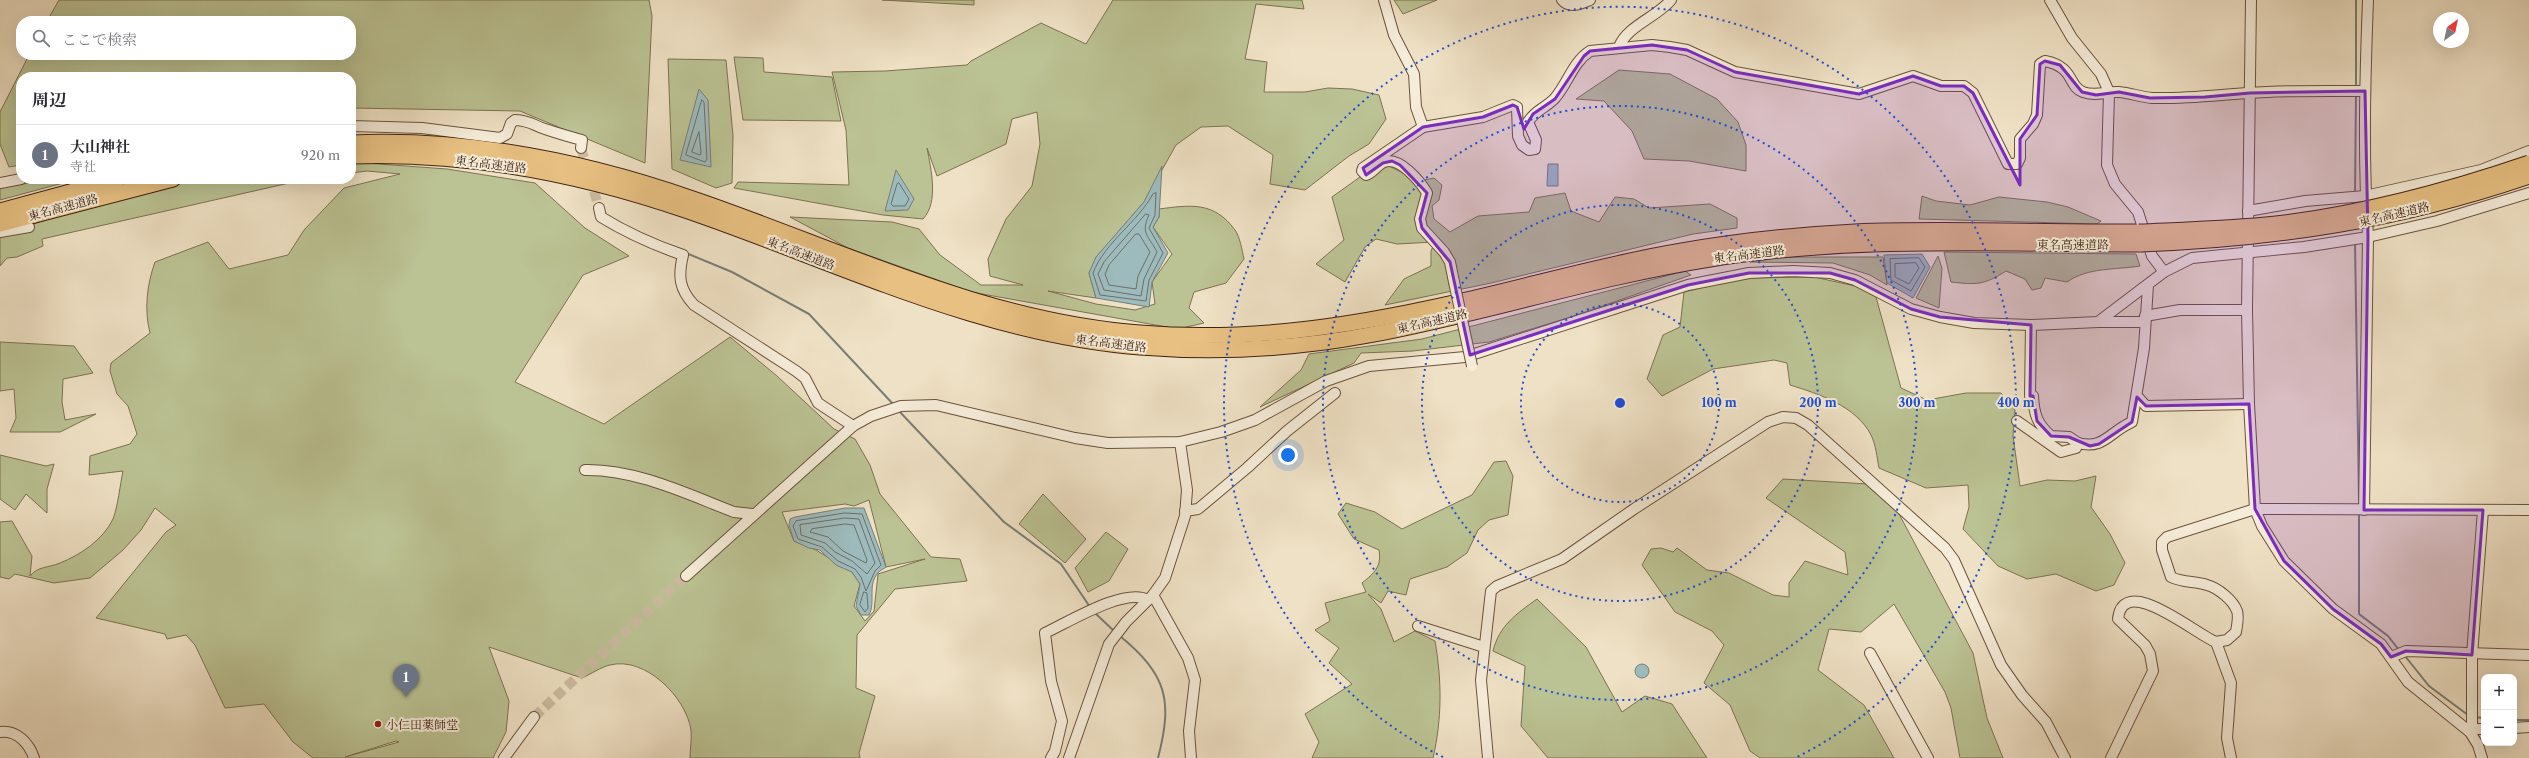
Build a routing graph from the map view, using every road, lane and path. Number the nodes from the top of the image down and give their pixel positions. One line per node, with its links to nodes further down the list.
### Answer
1 (1384, 0): 13 (street)
2 (1562, 0): 3 (street)
3 (1590, 0)
4 (1671, 0): 8 (street)
5 (2050, 0): 10 (street)
6 (2251, 0): 11 (street)
7 (2368, 0): 9 (street)
8 (1619, 47): 10 (street); 13 (street)
9 (2359, 91): 11 (street); 25 (street)
10 (2109, 92): 11 (street); 36 (street)
11 (2250, 93): 28 (street)
12 (356, 126): 15 (street)
13 (1423, 127): 42 (street, bridge)
14 (356, 143): 32 (highway, 東名高速道路)
15 (581, 148)
16 (2529, 151): 25 (street)
17 (356, 156): 32 (highway, 東名高速道路)
18 (2529, 163): 33 (highway, 東名高速道路, bridge)
19 (2529, 176): 33 (highway, 東名高速道路, bridge)
20 (16, 180): 21 (street)
21 (0, 183)
22 (100, 184): 27 (highway, 東名高速道路)
23 (154, 184): 29 (highway, 東名高速道路)
24 (2529, 193): 34 (street)
25 (2358, 196): 28 (street); 34 (street)
26 (599, 208): 47 (street)
27 (0, 211)
28 (2248, 211): 35 (street)
29 (0, 224)
30 (29, 227): 31 (street)
31 (0, 232)
32 (1852, 238): 33 (highway, 東名高速道路); 33 (highway, 東名高速道路)
33 (2140, 238)
34 (2359, 238): 35 (street); 52 (street)
35 (2248, 252): 36 (street); 38 (street)
36 (2164, 272): 37 (street)
37 (2148, 285): 39 (street); 40 (street)
38 (2247, 310): 39 (street); 45 (street)
39 (2145, 319): 40 (street); 44 (street)
40 (2098, 322): 41 (street)
41 (2031, 325): 48 (street); 49 (street)
42 (1472, 366)
43 (1334, 393): 55 (street)
44 (2137, 396): 45 (street); 49 (street)
45 (2249, 404): 51 (street)
46 (2017, 421): 49 (street)
47 (853, 426): 48 (street); 56 (street)
48 (1180, 442): 55 (street)
49 (2078, 443)
50 (584, 470): 56 (street)
51 (2255, 509): 52 (street); 60 (street); 63 (street)
52 (2361, 510): 53 (street)
53 (2483, 510): 54 (street); 64 (street)
54 (2529, 510)
55 (1185, 511): 58 (street)
56 (752, 514): 57 (street)
57 (686, 576)
58 (1150, 598): 74 (street); 75 (street); 76 (street)
59 (1418, 626): 61 (street)
60 (2216, 642): 80 (street); 81 (street)
61 (1484, 648): 77 (street); 79 (street)
62 (1870, 653): 78 (street)
63 (2397, 654): 64 (street); 67 (street)
64 (2472, 655): 65 (street); 67 (street)
65 (2529, 655)
66 (534, 717): 73 (street)
67 (2471, 723): 68 (street); 82 (street)
68 (2481, 727)
69 (2529, 727): 70 (street)
70 (2517, 728)
71 (0, 732): 72 (street)
72 (34, 758)
73 (504, 758)
74 (1051, 758)
75 (1069, 758)
76 (1192, 758)
77 (1488, 758)
78 (1928, 758)
79 (2065, 758)
80 (2111, 758)
81 (2231, 758)
82 (2482, 758)

